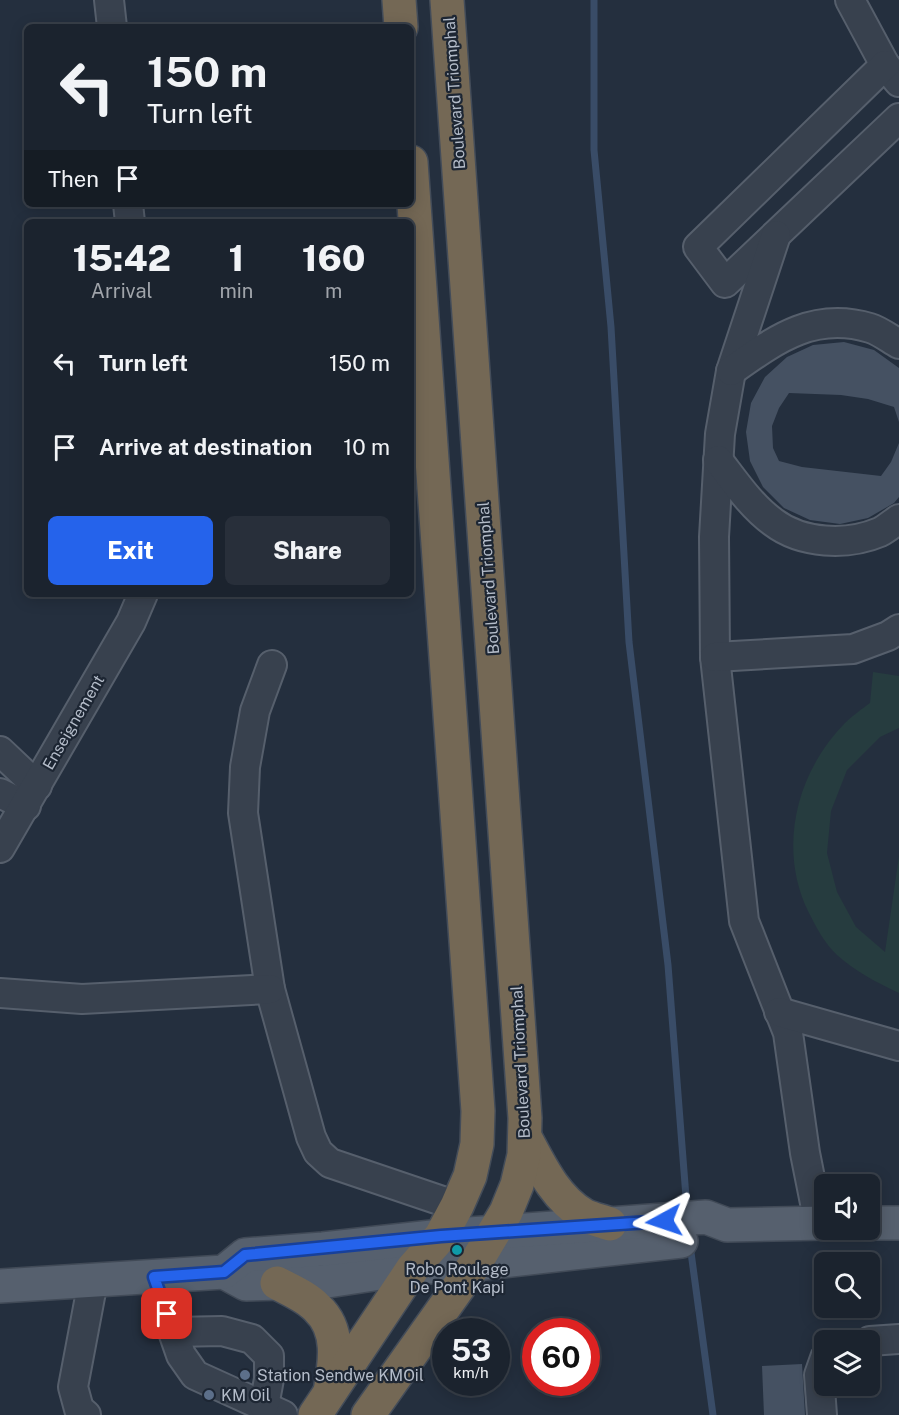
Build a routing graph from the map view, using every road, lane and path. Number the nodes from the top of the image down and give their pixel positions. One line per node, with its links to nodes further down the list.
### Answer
1 (109, 0): 5 (street)
2 (399, 0): 6 (highway)
3 (447, 0): 27 (highway, Boulevard Triomphal)
4 (850, 0): 7 (street)
5 (112, 24)
6 (401, 24)
7 (892, 73): 10 (street)
8 (899, 118): 10 (street)
9 (414, 205): 29 (highway)
10 (776, 235): 12 (street)
11 (899, 344): 12 (street)
12 (731, 371): 13 (street)
13 (718, 460): 14 (street); 17 (street)
14 (899, 519)
15 (142, 597): 21 (street, Enseignement)
16 (899, 629): 17 (street)
17 (715, 657): 25 (street)
18 (272, 664): 23 (street)
19 (0, 751): 21 (street)
20 (0, 793): 21 (street)
21 (31, 796): 22 (street, Enseignement)
22 (0, 848)
23 (270, 988): 24 (street); 29 (street)
24 (0, 993)
25 (780, 1012): 26 (street); 28 (street)
26 (899, 1046)
27 (524, 1146): 33 (highway); 34 (highway)
28 (814, 1190)
29 (457, 1206): 36 (highway)
30 (814, 1223): 35 (main road)
31 (880, 1223): 32 (main road)
32 (899, 1223)
33 (610, 1224): 34 (main road); 35 (main road)
34 (495, 1232): 36 (main road); 37 (highway)
35 (643, 1234): 37 (main road)
36 (441, 1236): 38 (highway); 39 (main road)
37 (475, 1264): 38 (main road); 51 (highway)
38 (413, 1268): 42 (main road); 48 (highway)
39 (224, 1272): 40 (main road); 42 (main road)
40 (154, 1277): 41 (main road); 44 (street)
41 (93, 1281): 43 (main road); 50 (street)
42 (277, 1283): 48 (highway)
43 (0, 1286)
44 (174, 1332): 49 (street); 49 (street)
45 (899, 1339): 46 (street)
46 (880, 1340)
47 (821, 1396): 52 (street)
48 (322, 1405)
49 (273, 1411)
50 (86, 1415)
51 (368, 1415)
52 (822, 1415)

